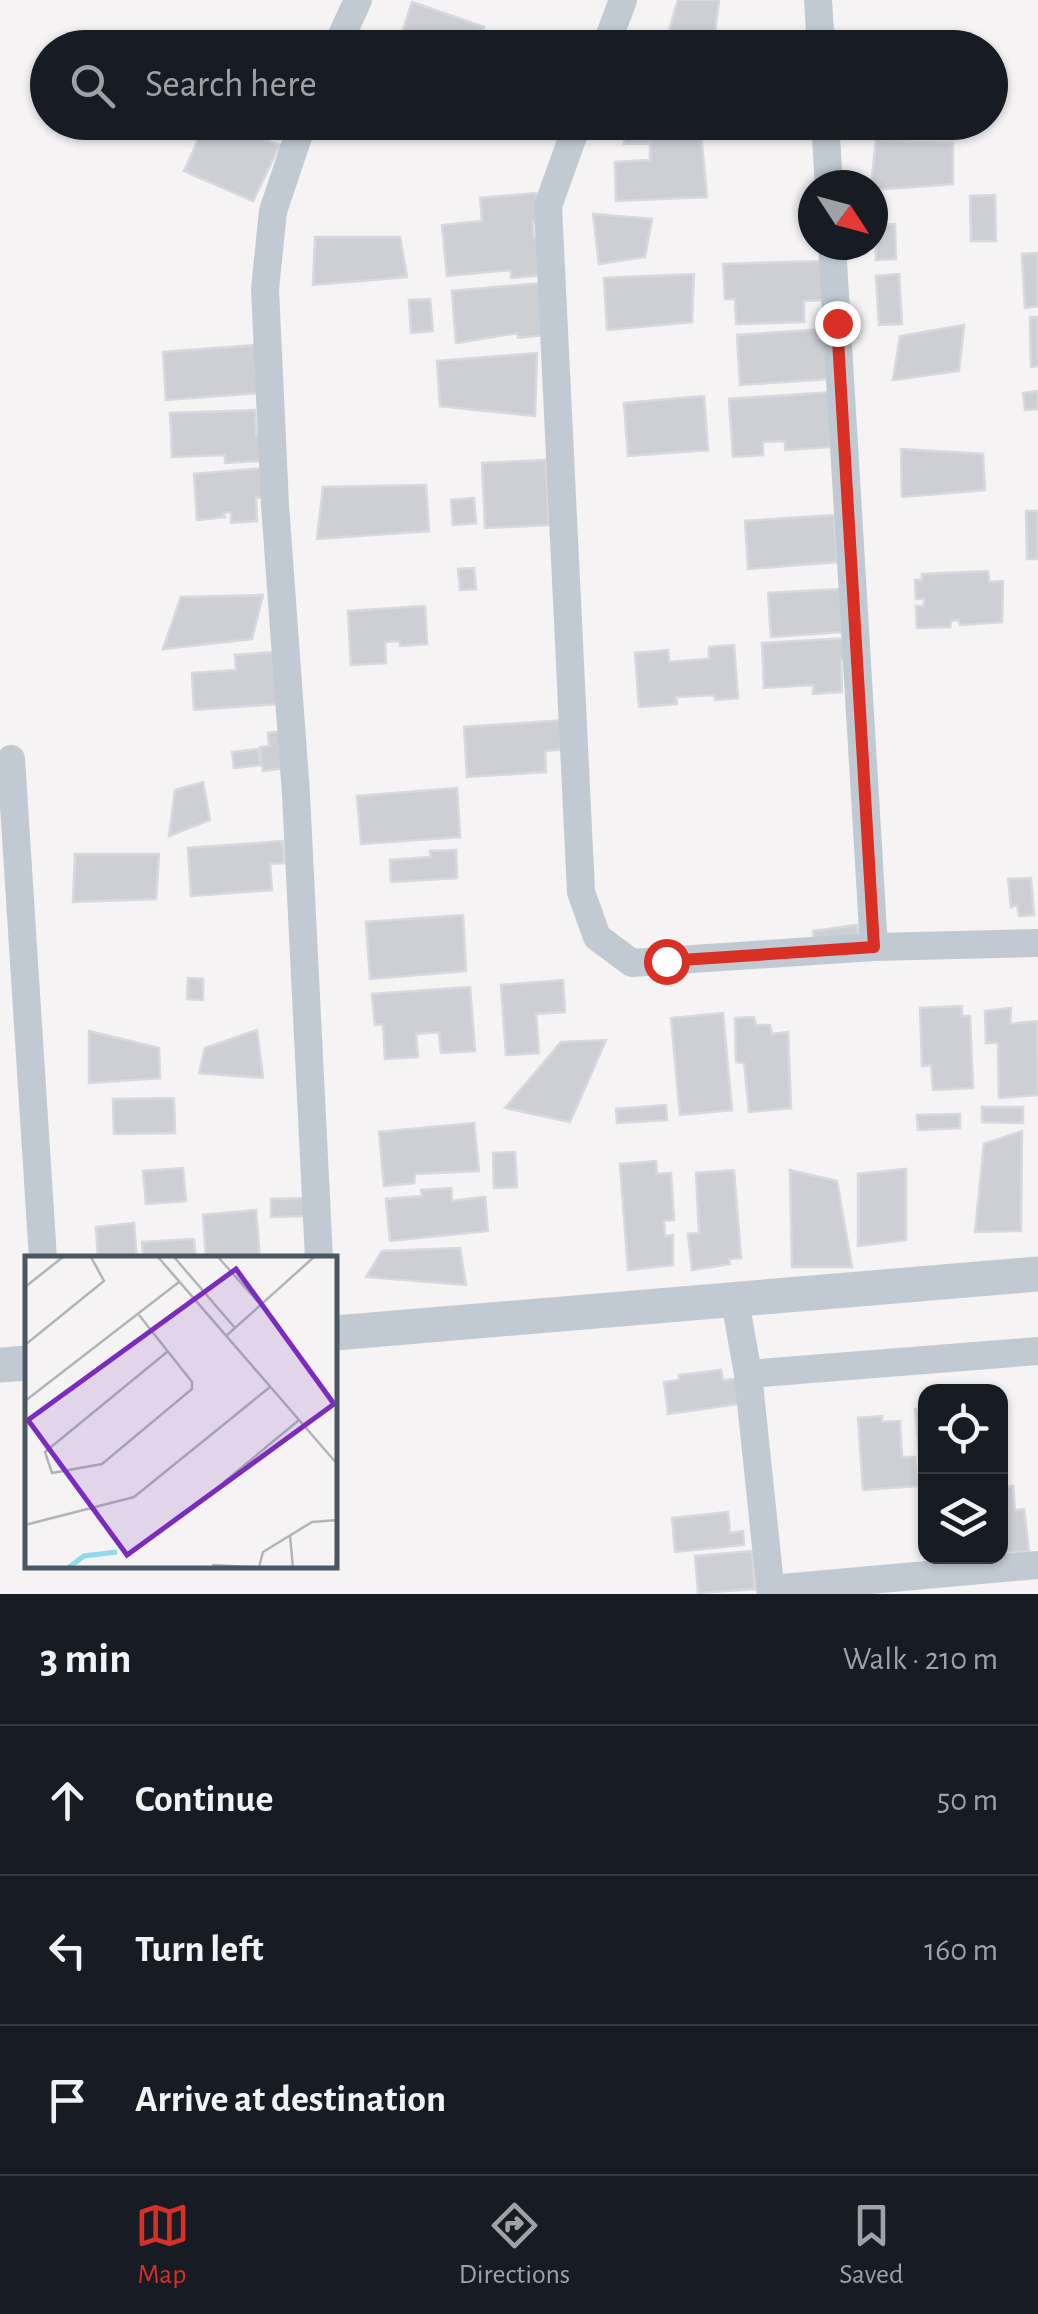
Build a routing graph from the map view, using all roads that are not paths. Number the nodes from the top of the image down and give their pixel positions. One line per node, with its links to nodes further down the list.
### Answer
1 (358, 0): 4 (street)
2 (623, 0): 5 (street)
3 (818, 0): 6 (street)
4 (344, 30)
5 (612, 30)
6 (819, 30)
7 (297, 140): 16 (street)
8 (572, 140): 14 (street)
9 (826, 140): 10 (street)
10 (828, 170)
11 (833, 260): 14 (street)
12 (11, 759): 15 (street)
13 (1038, 942): 14 (street)
14 (874, 947)
15 (42, 1256)
16 (319, 1256)
17 (1038, 1274): 18 (street)
18 (735, 1302): 19 (street); 23 (street)
19 (338, 1333)
20 (1038, 1350): 23 (street)
21 (25, 1363): 22 (street)
22 (0, 1365)
23 (748, 1374): 26 (street)
24 (1038, 1565): 25 (street)
25 (1003, 1582): 26 (street)
26 (771, 1591)

